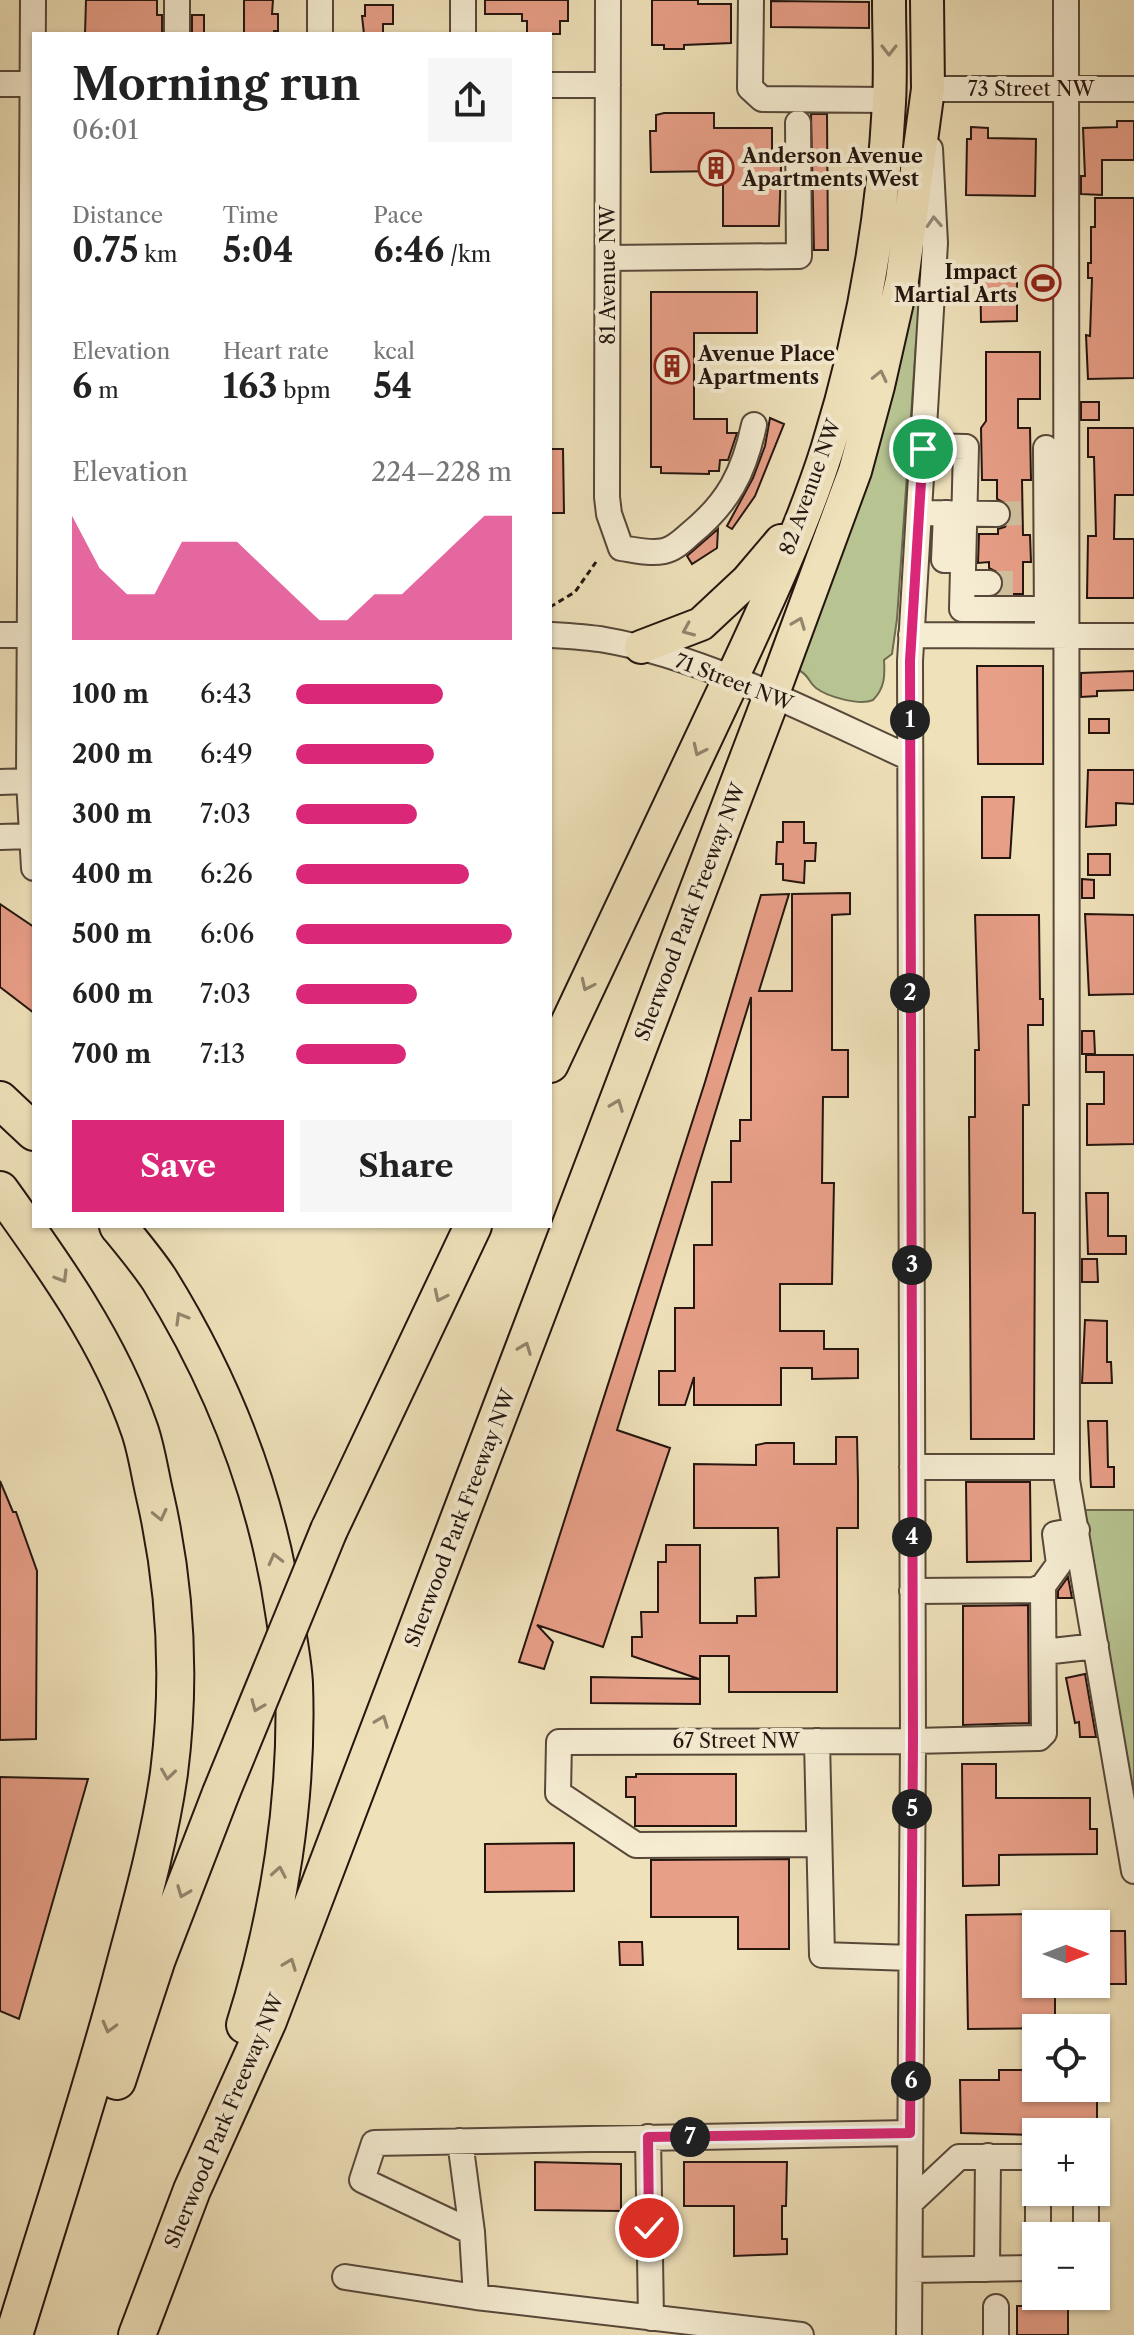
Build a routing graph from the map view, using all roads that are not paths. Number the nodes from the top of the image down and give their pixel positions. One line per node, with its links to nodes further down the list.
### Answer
1 (33, 0): 10 (street)
2 (177, 0): 11 (street)
3 (320, 0): 12 (street)
4 (463, 0): 13 (street)
5 (608, 0): 17 (street, 81 Avenue NW)
6 (751, 0): 21 (street)
7 (889, 0): 21 (main road, 82 Avenue NW, one-way to 21)
8 (927, 0): 18 (main road, 82 Avenue NW)
9 (1066, 0): 19 (street)
10 (33, 32)
11 (177, 32)
12 (320, 32)
13 (463, 32)
14 (0, 84): 15 (street)
15 (32, 84)
16 (552, 85): 17 (street)
17 (608, 85): 23 (street, 81 Avenue NW)
18 (928, 89): 19 (street, 73 Street NW); 25 (street, 82 Avenue NW, one-way to 18); 43 (main road, 82 Avenue NW, one-way to 18)
19 (1066, 89): 20 (street, 73 Street NW); 38 (street)
20 (1134, 89)
21 (890, 100): 30 (main road, 82 Avenue NW)
22 (798, 123): 23 (street)
23 (608, 258): 24 (street, 81 Avenue NW)
24 (754, 425)
25 (923, 446): 27 (street, 82 Avenue NW); 28 (street)
26 (1046, 448): 33 (street)
27 (920, 513): 28 (street); 37 (street, 82 Avenue NW)
28 (955, 513): 29 (street); 31 (street)
29 (997, 514)
30 (802, 517): 40 (main road, one-way to 40); 42 (main road, 82 Avenue NW)
31 (963, 572): 32 (street); 33 (street)
32 (989, 583)
33 (1047, 609): 38 (street)
34 (0, 635): 35 (street)
35 (32, 635)
36 (552, 635): 40 (street, 71 Street NW)
37 (911, 635): 38 (street); 44 (street, 82 Avenue NW)
38 (1056, 636): 39 (street); 57 (street)
39 (1134, 636)
40 (641, 647): 42 (street, 71 Street NW)
41 (32, 672): 45 (street)
42 (731, 680): 43 (street, 71 Street NW); 50 (highway, one-way to 50)
43 (772, 696): 44 (street, 71 Street NW); 72 (highway, Sherwood Park Freeway NW, one-way to 43)
44 (910, 758): 56 (street, 82 Avenue NW)
45 (29, 781): 46 (street); 47 (street)
46 (0, 782)
47 (30, 836): 48 (street); 49 (street)
48 (0, 837)
49 (32, 852)
50 (552, 1060)
51 (0, 1100): 52 (highway)
52 (32, 1130)
53 (0, 1190): 82 (highway, one-way to 82)
54 (120, 1228): 72 (highway, one-way to 54)
55 (472, 1228): 83 (highway, one-way to 83, bridge)
56 (912, 1467): 57 (street); 60 (street, 82 Avenue NW)
57 (1067, 1467): 58 (street)
58 (1077, 1530): 59 (street); 61 (street)
59 (1043, 1586): 60 (street); 62 (street)
60 (912, 1591): 64 (street, 82 Avenue NW)
61 (1096, 1646): 62 (street); 66 (street)
62 (1044, 1652): 64 (street, 67 Street NW)
63 (817, 1741): 64 (street, 67 Street NW); 65 (street); 65 (street, 67 Street NW)
64 (913, 1741): 67 (street, 82 Avenue NW)
65 (819, 1844): 67 (street)
66 (1134, 1871)
67 (911, 1958): 68 (street, 82 Avenue NW)
68 (910, 2133): 69 (street); 73 (street, 82 Avenue NW)
69 (648, 2137): 70 (street); 81 (street)
70 (460, 2141): 74 (street); 74 (street)
71 (1015, 2153): 73 (street); 76 (street)
72 (192, 2190): 84 (highway, Sherwood Park Freeway NW)
73 (910, 2203): 77 (street, 82 Avenue NW)
74 (472, 2232): 79 (street)
75 (1022, 2268): 76 (street)
76 (987, 2269): 77 (street)
77 (910, 2270): 86 (street, 82 Avenue NW)
78 (345, 2277): 79 (street)
79 (476, 2297): 81 (street)
80 (996, 2307): 87 (street)
81 (651, 2318): 85 (street)
82 (14, 2335)
83 (35, 2335)
84 (137, 2335)
85 (801, 2335)
86 (909, 2335)
87 (996, 2335)

